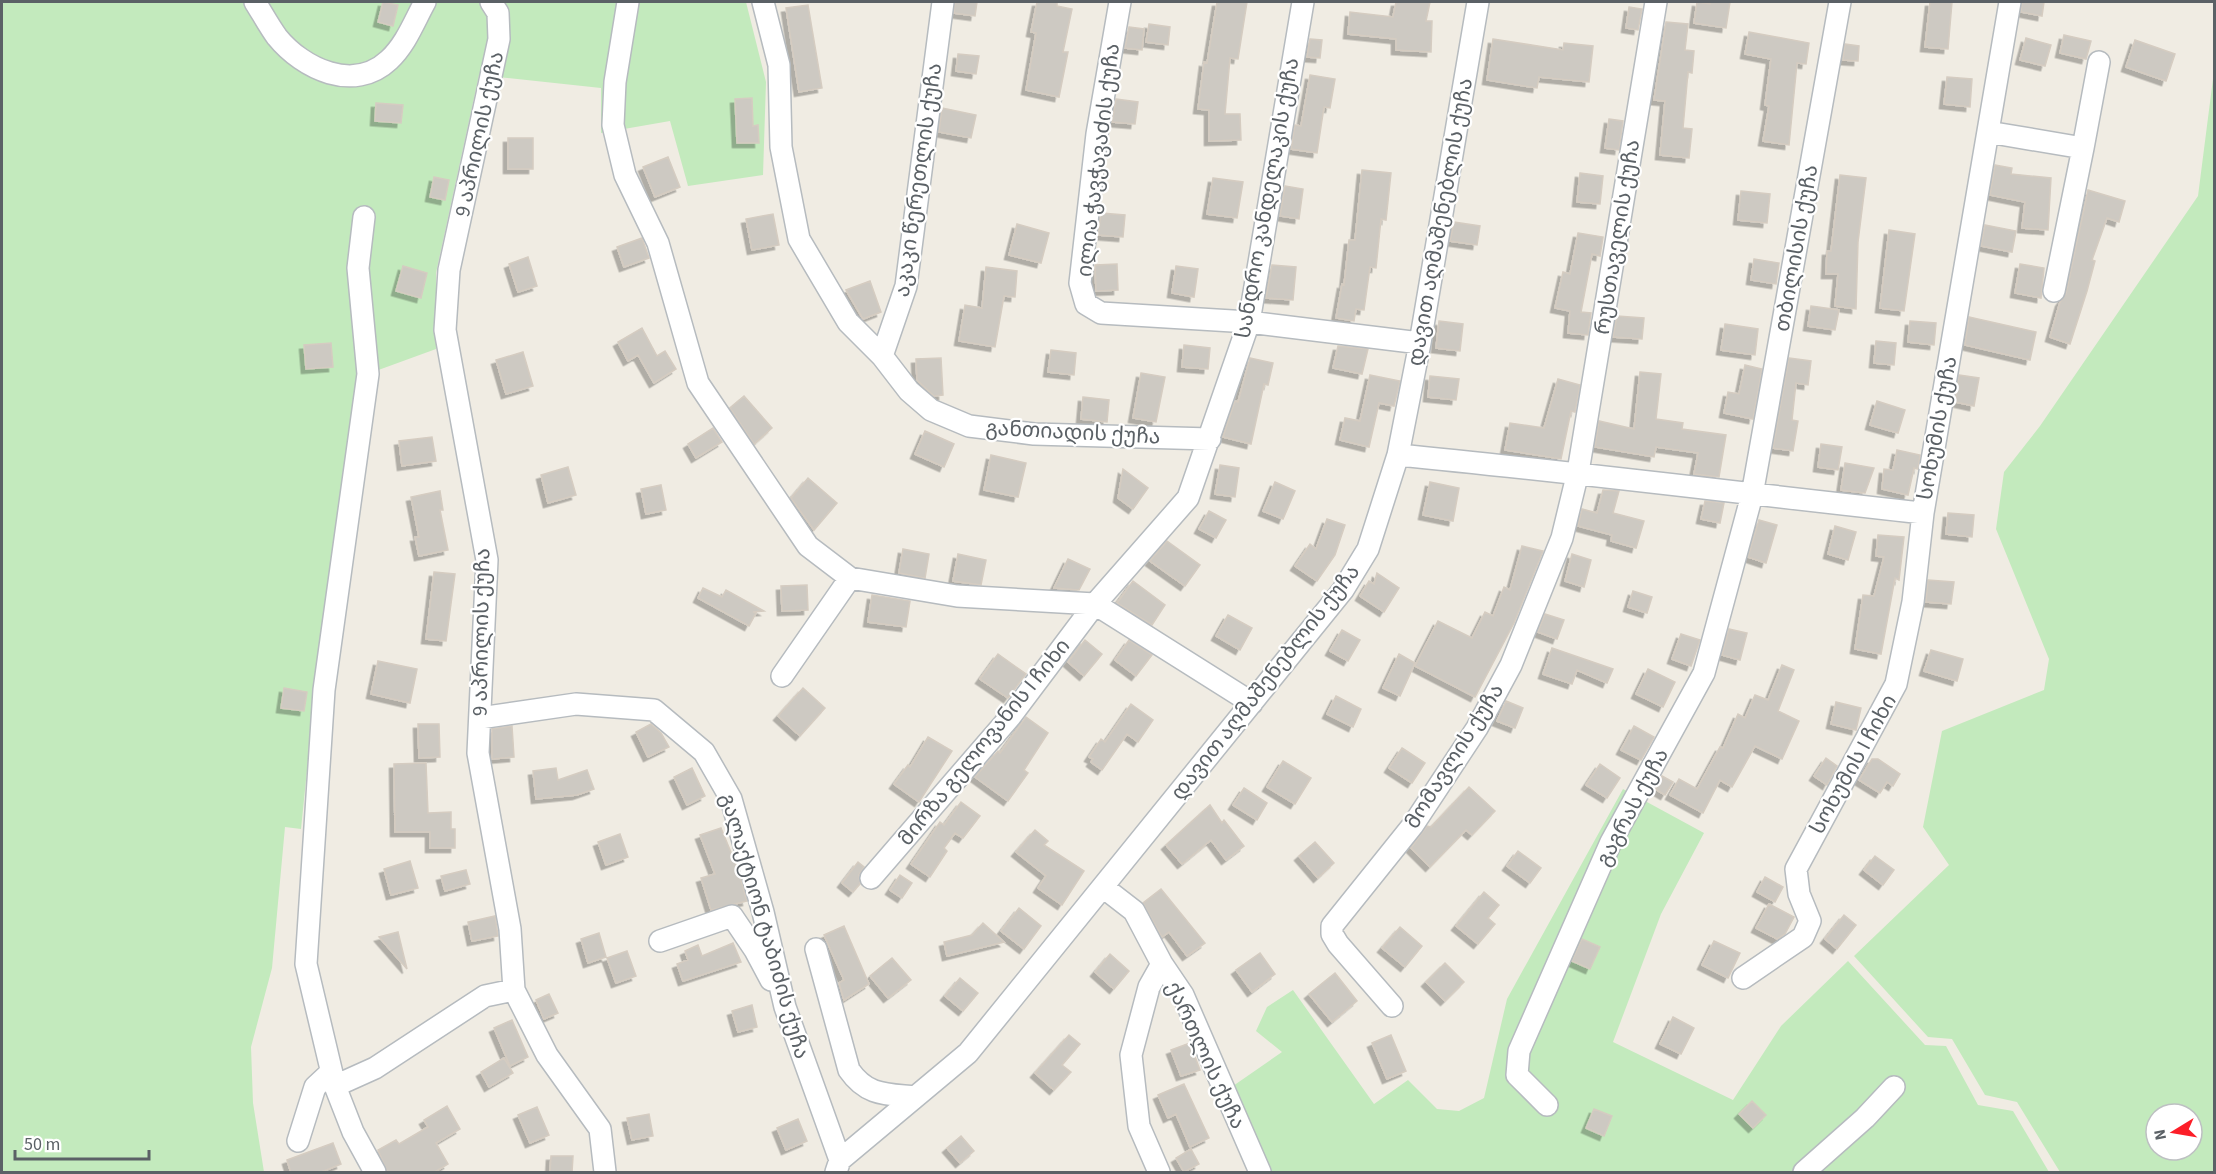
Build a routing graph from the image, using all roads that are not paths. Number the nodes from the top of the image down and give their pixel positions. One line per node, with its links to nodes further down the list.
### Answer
1 (255, 2): 2 (street)
2 (425, 2)
3 (490, 2): 30 (street, 9 აპრილის ქუჩა)
4 (628, 2): 26 (street)
5 (763, 2): 20 (street, განთიადის ქუჩა)
6 (943, 2): 20 (street, აკაკი წერეთლის ქუჩა)
7 (1120, 2): 18 (street, ილია ჭავჭავაძის ქუჩა)
8 (1303, 2): 18 (street, სანდრო კანდელაკის ქუჩა)
9 (1478, 2): 19 (street, დავით აღმაშენებლის ქუჩა)
10 (1656, 2): 23 (street, რუსთაველის ქუჩა)
11 (1840, 2): 24 (street, თბილისის ქუჩა)
12 (2010, 2): 14 (street, სოხუმის ქუჩა)
13 (2099, 62): 15 (street)
14 (1988, 132): 15 (street); 25 (street, სოხუმის ქუჩა)
15 (2083, 148): 17 (street)
16 (364, 216): 40 (street)
17 (2054, 291)
18 (1249, 322): 19 (street, ილია ჭავჭავაძის ქუჩა); 21 (street, სანდრო კანდელაკის ქუჩა)
19 (1420, 343): 22 (street, დავით აღმაშენებლის ქუჩა)
20 (882, 356): 21 (street, განთიადის ქუჩა)
21 (1210, 439): 27 (street, სანდრო კანდელაკის ქუჩა)
22 (1398, 455): 23 (street, სოხუმის ქუჩა); 29 (street, დავით აღმაშენებლის ქუჩა)
23 (1578, 472): 24 (street, სოხუმის ქუჩა); 38 (street, მომავლის ქუჩა)
24 (1752, 495): 25 (street, სოხუმის ქუჩა); 43 (street, გაგრას ქუჩა)
25 (1923, 513): 36 (street, სოხუმის I ჩიხი)
26 (850, 578): 27 (street); 28 (street)
27 (1095, 604): 29 (street); 31 (street, მირზა გელოვანის I ჩიხი)
28 (782, 676)
29 (1252, 703): 32 (street, დავით აღმაშენებლის ქუჩა)
30 (480, 718): 37 (street, 9 აპრილის ქუჩა); 39 (street, გალაქტიონ ტაბიძის ქუჩა)
31 (871, 878)
32 (1103, 887): 35 (street, ქართლის ქუჩა); 42 (street, დავით აღმაშენებლის ქუჩა)
33 (660, 941): 39 (street)
34 (816, 949): 42 (street)
35 (1162, 964): 48 (street); 49 (street, ქართლის ქუჩა)
36 (1743, 978)
37 (514, 990): 40 (street); 47 (street, 9 აპრილის ქუჩა)
38 (1392, 1006)
39 (785, 1007): 45 (street, გალაქტიონ ტაბიძის ქუჩა)
40 (333, 1079): 44 (street); 46 (street)
41 (1894, 1087): 50 (street)
42 (915, 1097): 45 (street, დავით აღმაშენებლის ქუჩა)
43 (1547, 1105)
44 (298, 1141)
45 (838, 1166)
46 (375, 1173)
47 (605, 1173)
48 (1159, 1173)
49 (1260, 1173)
50 (1804, 1173)

